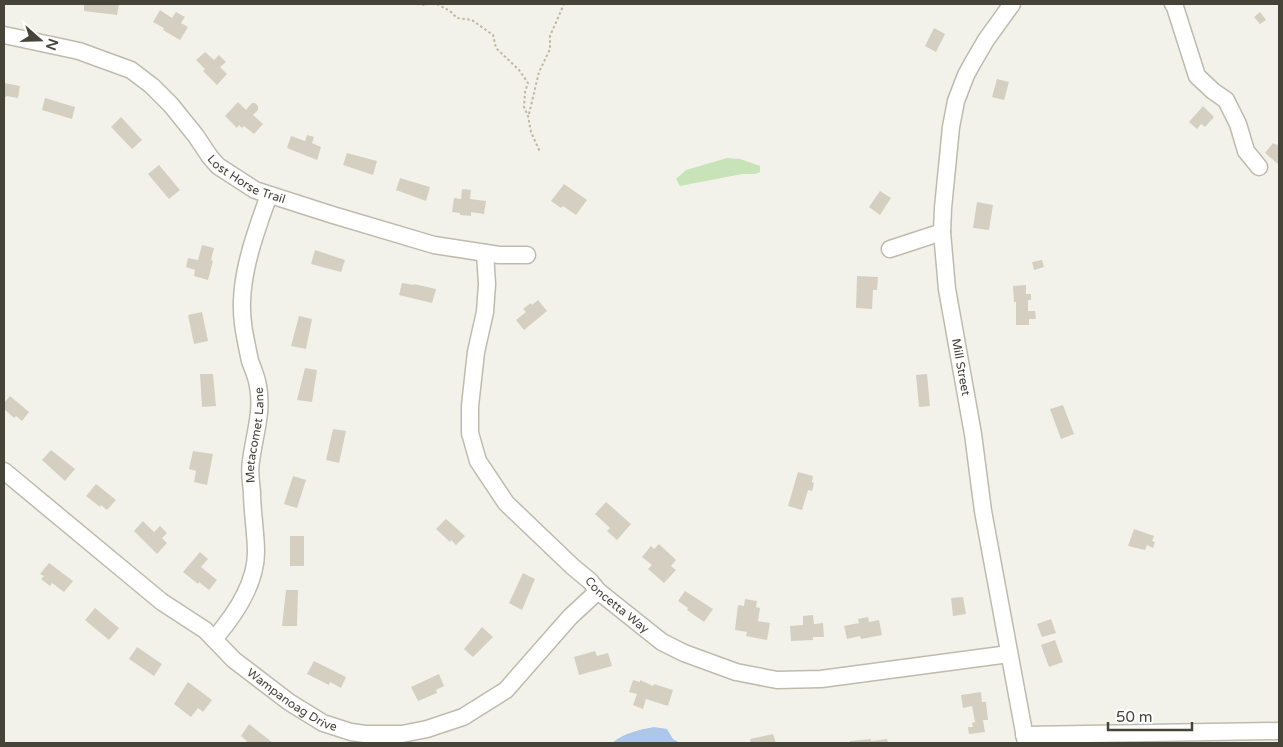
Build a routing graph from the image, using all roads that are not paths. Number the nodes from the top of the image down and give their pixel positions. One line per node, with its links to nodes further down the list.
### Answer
1 (1012, 4): 6 (street, Mill Street)
2 (1173, 4): 4 (street)
3 (4, 35): 5 (street, Lost Horse Trail)
4 (1259, 167)
5 (269, 195): 8 (street, Lost Horse Trail); 12 (street, Metacomet Lane)
6 (942, 232): 7 (street); 13 (street, Mill Street)
7 (890, 249)
8 (484, 253): 9 (street, Lost Horse Trail); 11 (street, Concetta Way)
9 (527, 255)
10 (4, 471): 12 (street, Wampanoag Drive)
11 (598, 591): 12 (street, Wampanoag Drive); 13 (street, Concetta Way)
12 (214, 639)
13 (1010, 654): 15 (street, Mill Street)
14 (1279, 731): 15 (street)
15 (1025, 739)

